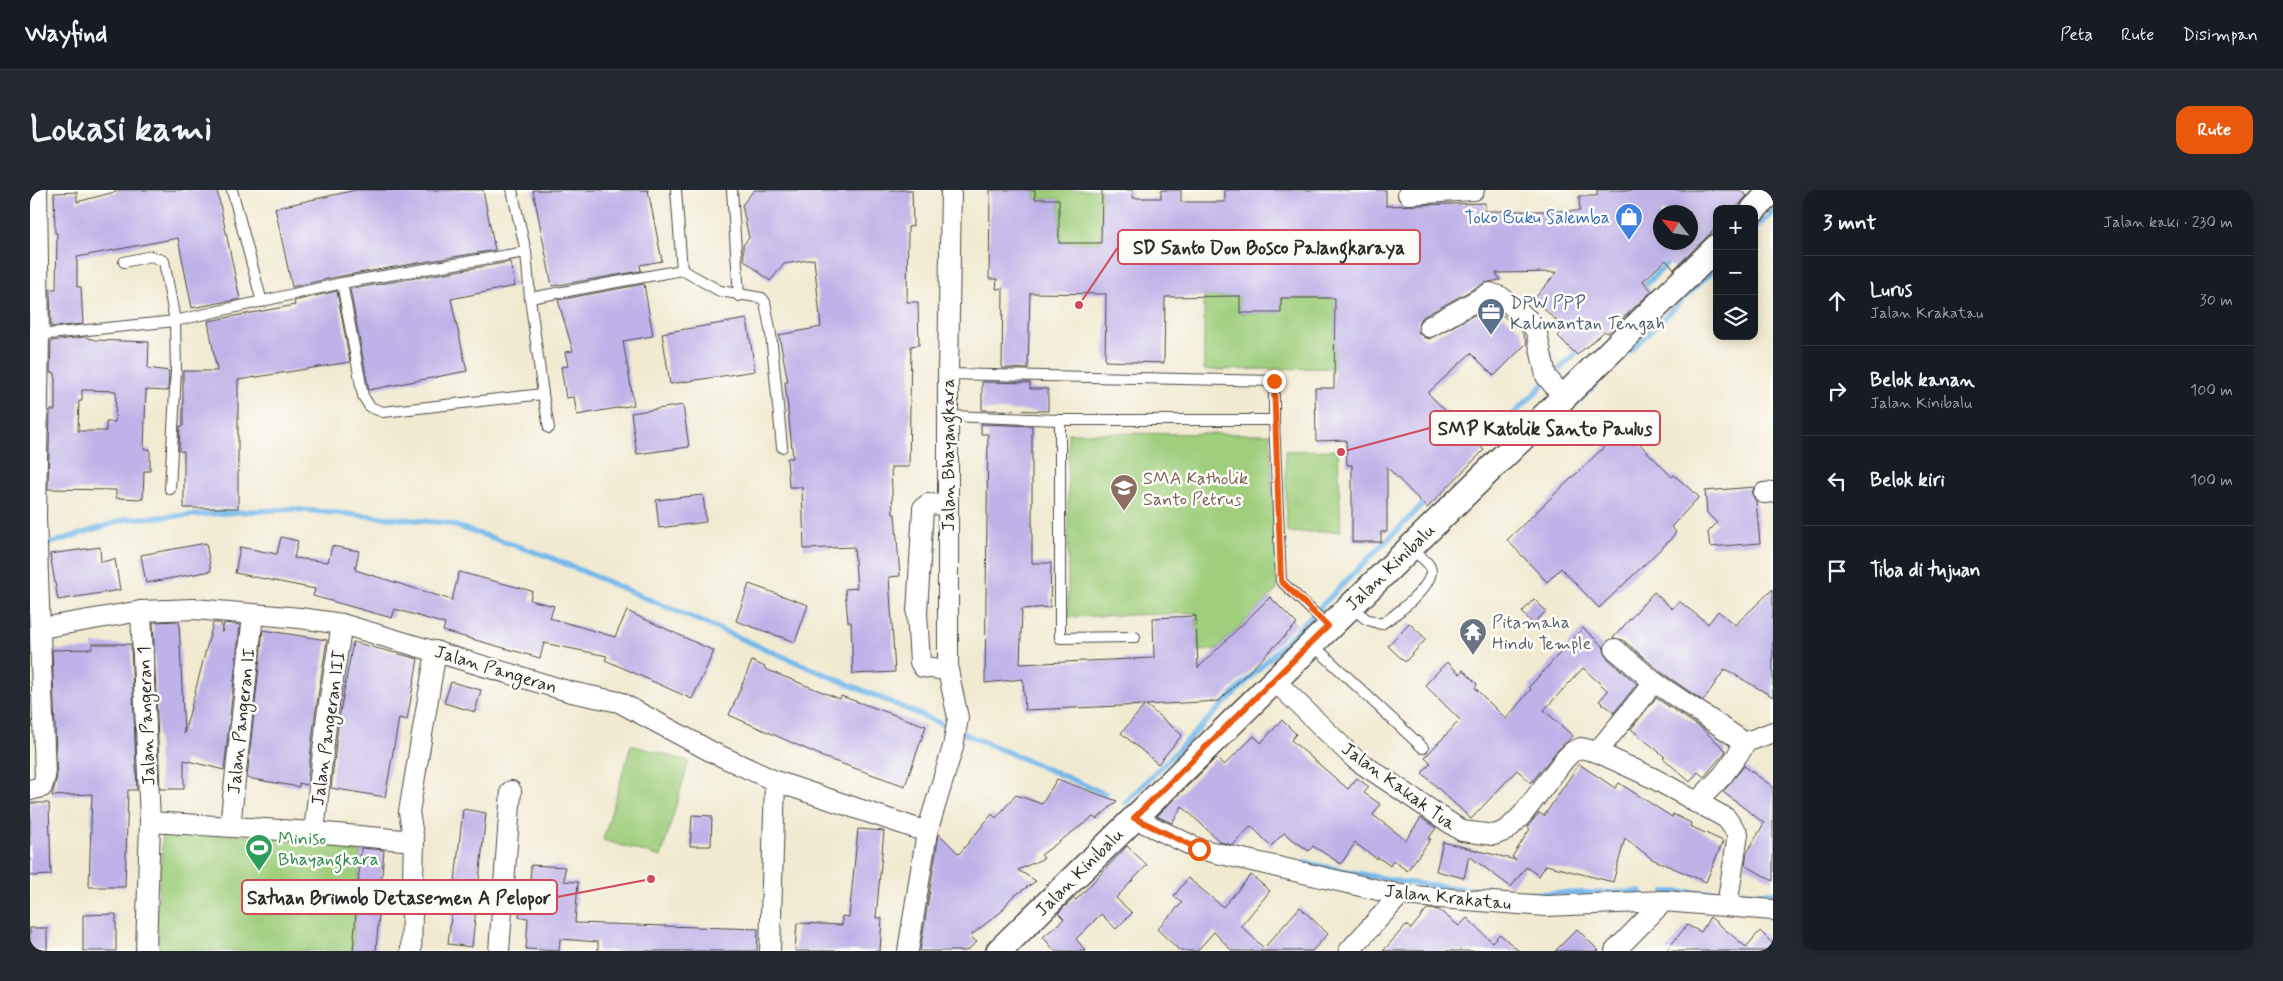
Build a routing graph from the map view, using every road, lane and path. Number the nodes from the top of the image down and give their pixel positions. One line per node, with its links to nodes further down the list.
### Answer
1 (37, 190): 21 (street)
2 (232, 190): 18 (lane)
3 (512, 190): 12 (lane)
4 (676, 190): 14 (lane)
5 (732, 190): 16 (lane)
6 (951, 190): 22 (street, Jalan Bhayangkara)
7 (1474, 190): 9 (street)
8 (1773, 190): 10 (street)
9 (1408, 194)
10 (1758, 205)
11 (1714, 250): 24 (street, Jalan Kinibalu)
12 (526, 252): 15 (lane); 17 (lane)
13 (124, 262): 19 (lane)
14 (682, 270): 16 (lane); 17 (lane)
15 (342, 283): 18 (lane); 23 (lane)
16 (739, 296): 29 (lane)
17 (530, 298): 23 (lane)
18 (262, 302): 19 (lane)
19 (175, 321): 21 (lane); 30 (lane)
20 (1428, 327): 24 (street)
21 (39, 335): 33 (street)
22 (948, 374): 25 (street, Jalan Bhayangkara); 27 (lane)
23 (543, 394): 28 (lane)
24 (1564, 398): 32 (street, Jalan Kinibalu)
25 (949, 416): 26 (lane); 31 (street, Jalan Bhayangkara)
26 (1060, 420): 27 (lane); 40 (lane)
27 (1274, 420): 39 (lane)
28 (549, 428)
29 (782, 447)
30 (170, 489)
31 (948, 505): 43 (street, Jalan Bhayangkara); 43 (street)
32 (1410, 548): 34 (street, Jalan Kinibalu); 34 (lane)
33 (35, 567): 38 (street)
34 (1350, 606): 39 (street, Jalan Kinibalu)
35 (141, 610): 36 (street, Jalan Pangeran); 38 (street, Jalan Pangeran); 55 (street, Jalan Pangeran 1)
36 (253, 615): 37 (street, Jalan Pangeran); 56 (street, Jalan Pangeran II)
37 (342, 624): 42 (street, Jalan Pangeran); 57 (street, Jalan Pangeran III)
38 (42, 628): 51 (street)
39 (1320, 634): 44 (street, Jalan Kinibalu); 48 (lane)
40 (1134, 637)
41 (1615, 649): 45 (street)
42 (436, 651): 50 (street, Jalan Pangeran); 59 (street)
43 (948, 670): 58 (street, Jalan Bhayangkara)
44 (1274, 680): 49 (street, Jalan Kakak Tua); 54 (street, Jalan Kinibalu)
45 (1654, 682): 47 (street); 49 (street)
46 (1773, 732): 47 (street)
47 (1741, 744): 53 (street)
48 (1423, 748)
49 (1597, 752): 53 (street, Jalan Kakak Tua)
50 (775, 781): 58 (street, Jalan Pangeran); 67 (street)
51 (30, 790)
52 (511, 791): 66 (street)
53 (1696, 804): 60 (street, Jalan Kakak Tua)
54 (1134, 818): 61 (street, Jalan Krakatau); 69 (street, Jalan Kinibalu)
55 (150, 822): 56 (street); 64 (street, Jalan Pangeran 1)
56 (230, 826): 57 (street)
57 (314, 832): 59 (street)
58 (927, 832): 68 (street)
59 (414, 841): 65 (street)
60 (1729, 894): 62 (street, Jalan Krakatau); 63 (street, Jalan Krakatau)
61 (1400, 895): 62 (street, Jalan Krakatau); 70 (street)
62 (1664, 902): 71 (street)
63 (1773, 910)
64 (146, 951)
65 (410, 951)
66 (499, 951)
67 (770, 951)
68 (908, 951)
69 (999, 951)
70 (1349, 951)
71 (1615, 951)

